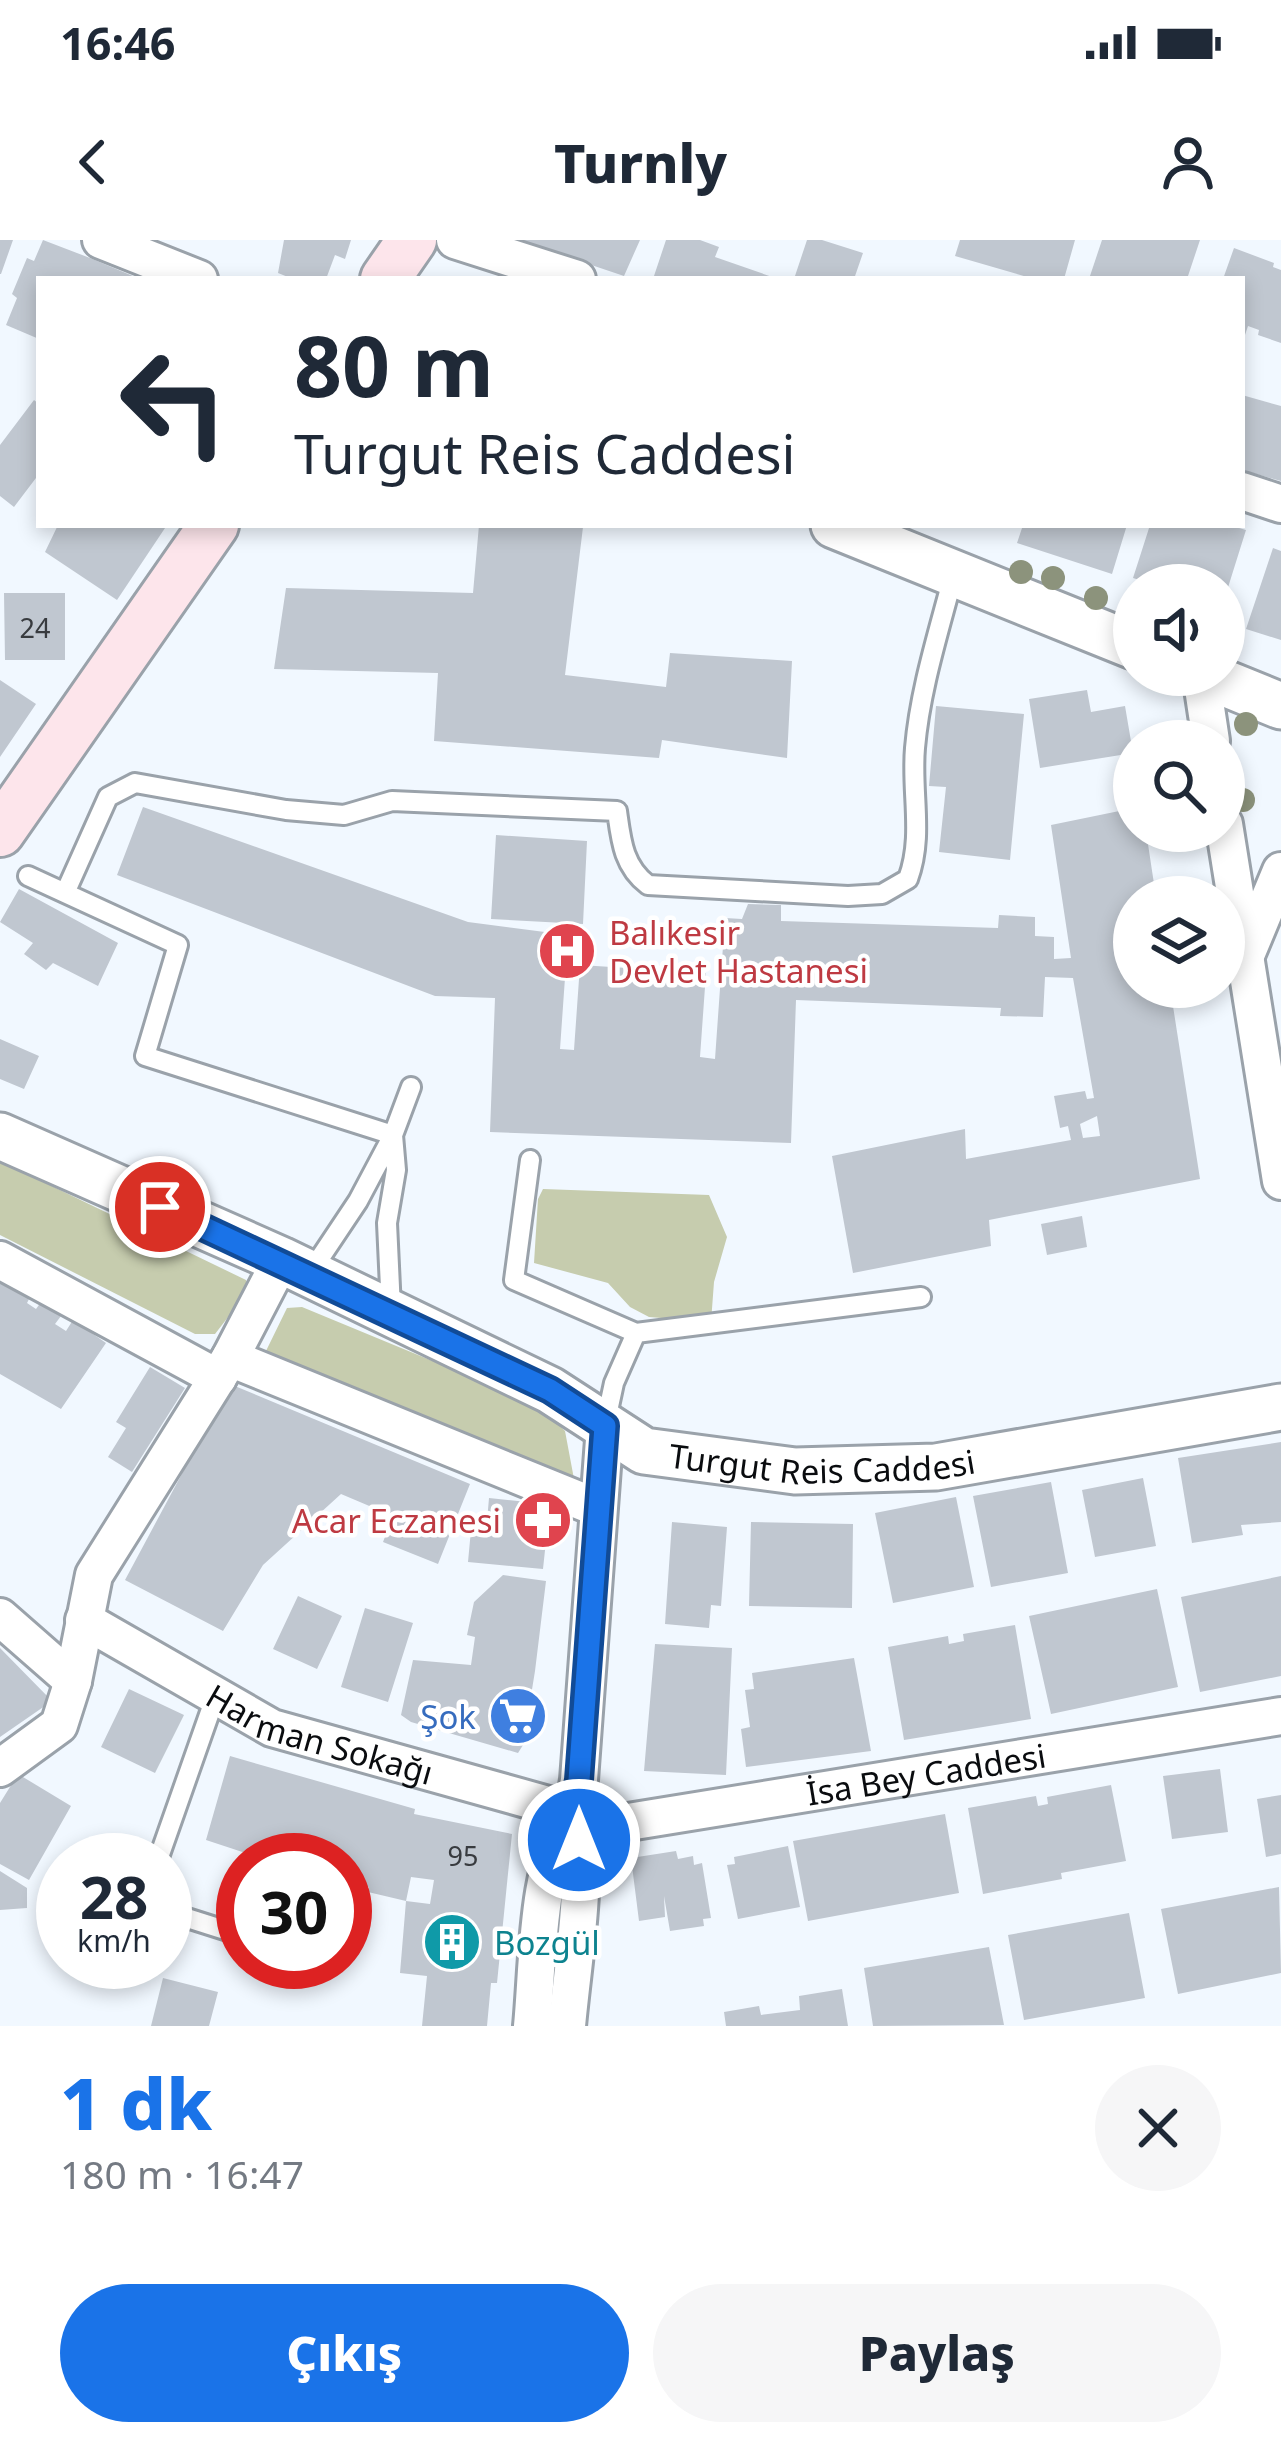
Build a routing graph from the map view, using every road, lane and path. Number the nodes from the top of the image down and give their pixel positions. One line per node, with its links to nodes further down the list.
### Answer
1 (101, 240): 4 (street)
2 (412, 240): 5 (main road)
3 (455, 240): 6 (street)
4 (191, 276)
5 (387, 276)
6 (568, 276)
7 (1245, 492): 8 (street)
8 (1281, 504)
9 (212, 528): 15 (main road)
10 (842, 528): 11 (street)
11 (954, 573): 12 (street); 18 (lane)
12 (1113, 637)
13 (1245, 692): 14 (street)
14 (1281, 706)
15 (0, 832)
16 (1281, 872): 19 (street)
17 (28, 876): 18 (lane)
18 (65, 893): 22 (lane)
19 (1245, 958): 21 (street)
20 (411, 1087): 22 (lane)
21 (1275, 1119): 25 (street)
22 (394, 1135): 27 (lane); 29 (lane)
23 (0, 1136): 27 (street, Turgut Reis Caddesi)
24 (530, 1160): 30 (lane)
25 (1281, 1180)
26 (0, 1260): 31 (street)
27 (295, 1267): 29 (street, Turgut Reis Caddesi); 31 (street)
28 (921, 1297): 30 (lane)
29 (392, 1314): 33 (street, Turgut Reis Caddesi)
30 (636, 1333): 33 (lane)
31 (224, 1368): 34 (street); 36 (street)
32 (1281, 1407): 33 (street, Turgut Reis Caddesi)
33 (605, 1426): 34 (street)
34 (598, 1508): 41 (street)
35 (0, 1617): 37 (street)
36 (84, 1620): 37 (street); 38 (street, Harman Sokağı)
37 (73, 1681): 40 (street)
38 (215, 1695): 41 (street, Harman Sokağı); 42 (lane)
39 (1281, 1716): 41 (street, İsa Bey Caddesi)
40 (0, 1768)
41 (572, 1815): 43 (street); 44 (street)
42 (167, 1833)
43 (532, 2026)
44 (567, 2026)

